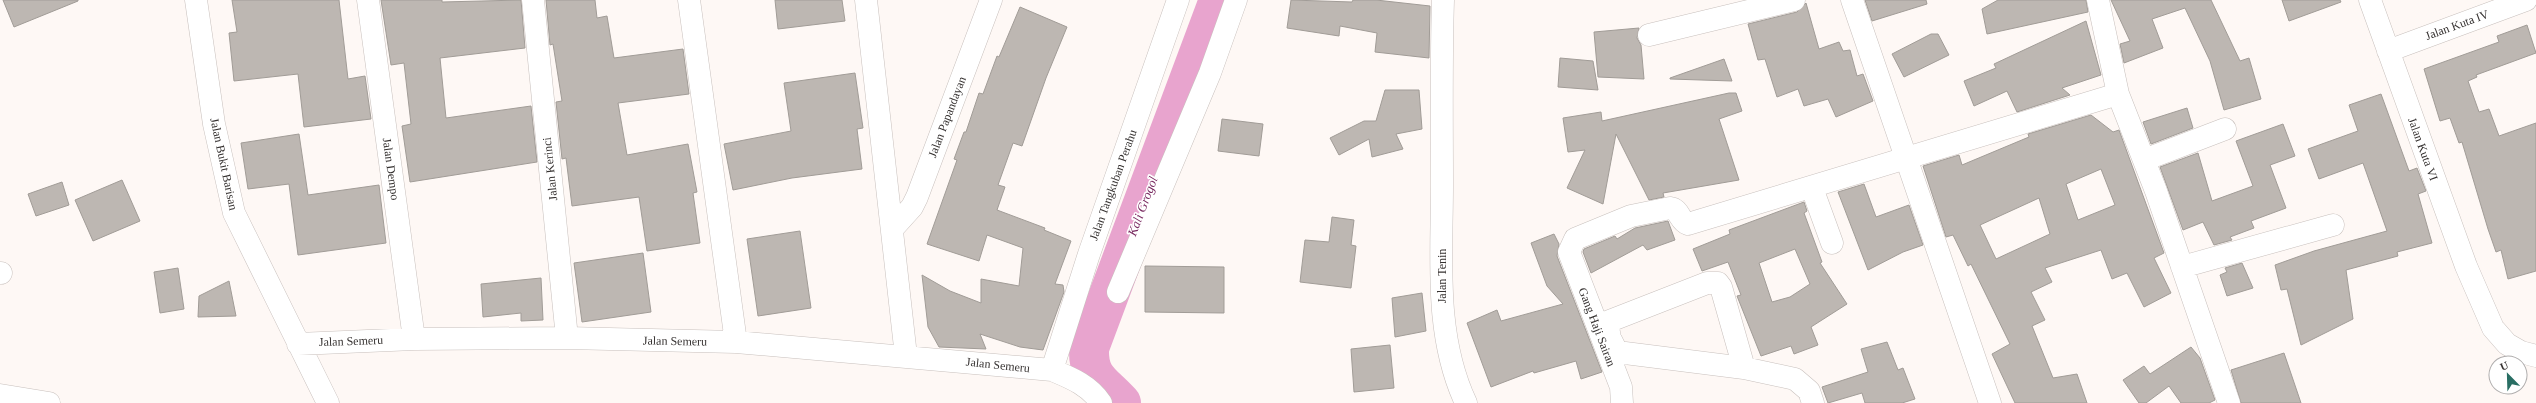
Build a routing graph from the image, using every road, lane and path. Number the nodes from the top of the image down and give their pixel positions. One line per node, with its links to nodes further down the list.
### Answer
1 (196, 0): 30 (street, Jalan Bukit Barisan)
2 (368, 0): 28 (street, Jalan Dempo)
3 (532, 0): 27 (street, Jalan Kerinci)
4 (689, 0): 29 (street)
5 (866, 0): 23 (street)
6 (991, 0): 23 (street, Jalan Papandayan)
7 (1178, 0): 34 (street, Jalan Tangkuban Perahu)
8 (1236, 0): 26 (street)
9 (1443, 0): 39 (street, Jalan Tenin)
10 (1794, 0): 15 (street)
11 (1852, 0): 19 (street)
12 (2098, 0): 17 (street)
13 (2370, 0): 16 (street, Jalan Kuta VI)
14 (2526, 0): 16 (street, Jalan Kuta IV)
15 (1650, 35)
16 (2388, 51): 32 (street, Jalan Kuta VI)
17 (2118, 94): 19 (street); 20 (street)
18 (2225, 129): 20 (street)
19 (1906, 158): 21 (street); 42 (street)
20 (2144, 160): 25 (street)
21 (1812, 188): 24 (street); 40 (street, Gang Haji Sairan)
22 (2333, 224): 25 (street)
23 (893, 228): 31 (street)
24 (1832, 243)
25 (2182, 267): 43 (street)
26 (1118, 292)
27 (567, 338): 28 (street, Jalan Semeru); 29 (street, Jalan Semeru)
28 (414, 339): 30 (street, Jalan Semeru)
29 (736, 342): 31 (street, Jalan Semeru)
30 (298, 344): 37 (street, Jalan Bukit Barisan)
31 (906, 356): 34 (street, Jalan Semeru)
32 (2536, 356)
33 (1744, 368): 33 (street); 41 (street)
34 (1052, 370): 38 (street)
35 (0, 395): 36 (street)
36 (49, 403)
37 (328, 403)
38 (1101, 403)
39 (1466, 403)
40 (1622, 403)
41 (1813, 403)
42 (1990, 403)
43 (2229, 403)

